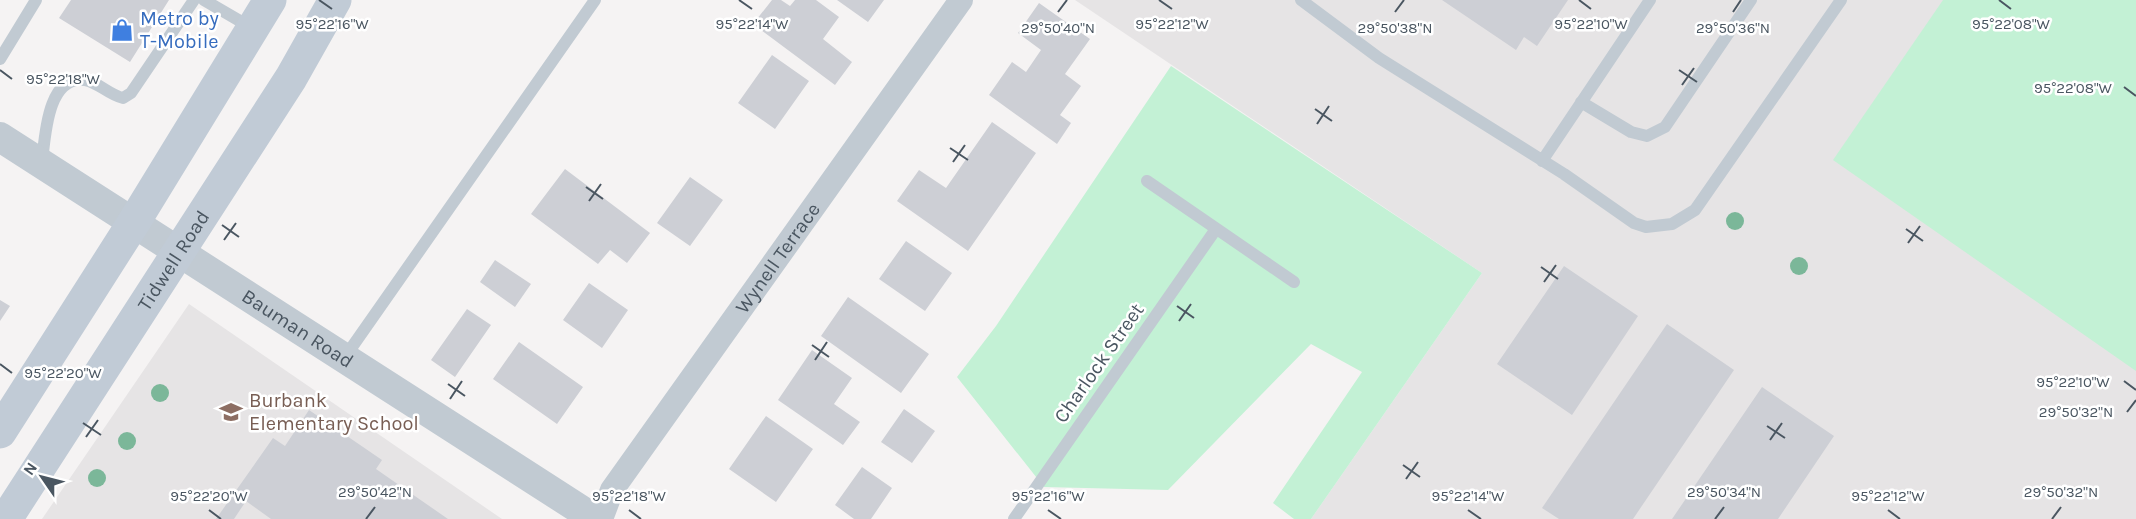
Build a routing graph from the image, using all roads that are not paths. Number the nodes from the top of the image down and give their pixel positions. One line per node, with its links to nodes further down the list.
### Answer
1 (36, 0): 13 (lane)
2 (194, 0): 17 (lane)
3 (204, 0): 12 (lane)
4 (270, 0): 12 (main road)
5 (335, 0): 21 (main road, Tidwell Road)
6 (595, 0): 23 (lane)
7 (961, 0): 27 (street, Wynell Terrace)
8 (1301, 0): 16 (lane)
9 (1650, 0): 14 (lane)
10 (1751, 0): 14 (lane)
11 (1841, 0): 16 (lane)
12 (252, 28): 19 (main road)
13 (0, 59)
14 (1581, 102): 16 (lane)
15 (0, 137): 17 (street, Bauman Road)
16 (1542, 161)
17 (41, 164): 19 (street, Bauman Road)
18 (1147, 181): 20 (lane)
19 (134, 222): 21 (street, Bauman Road); 24 (main road)
20 (1216, 229): 22 (lane); 28 (lane, Charlock Street)
21 (179, 251): 23 (street, Bauman Road); 25 (main road, Tidwell Road)
22 (1294, 282)
23 (345, 357): 26 (street, Bauman Road)
24 (0, 432)
25 (6, 519)
26 (595, 519)
27 (601, 519)
28 (1014, 519)

